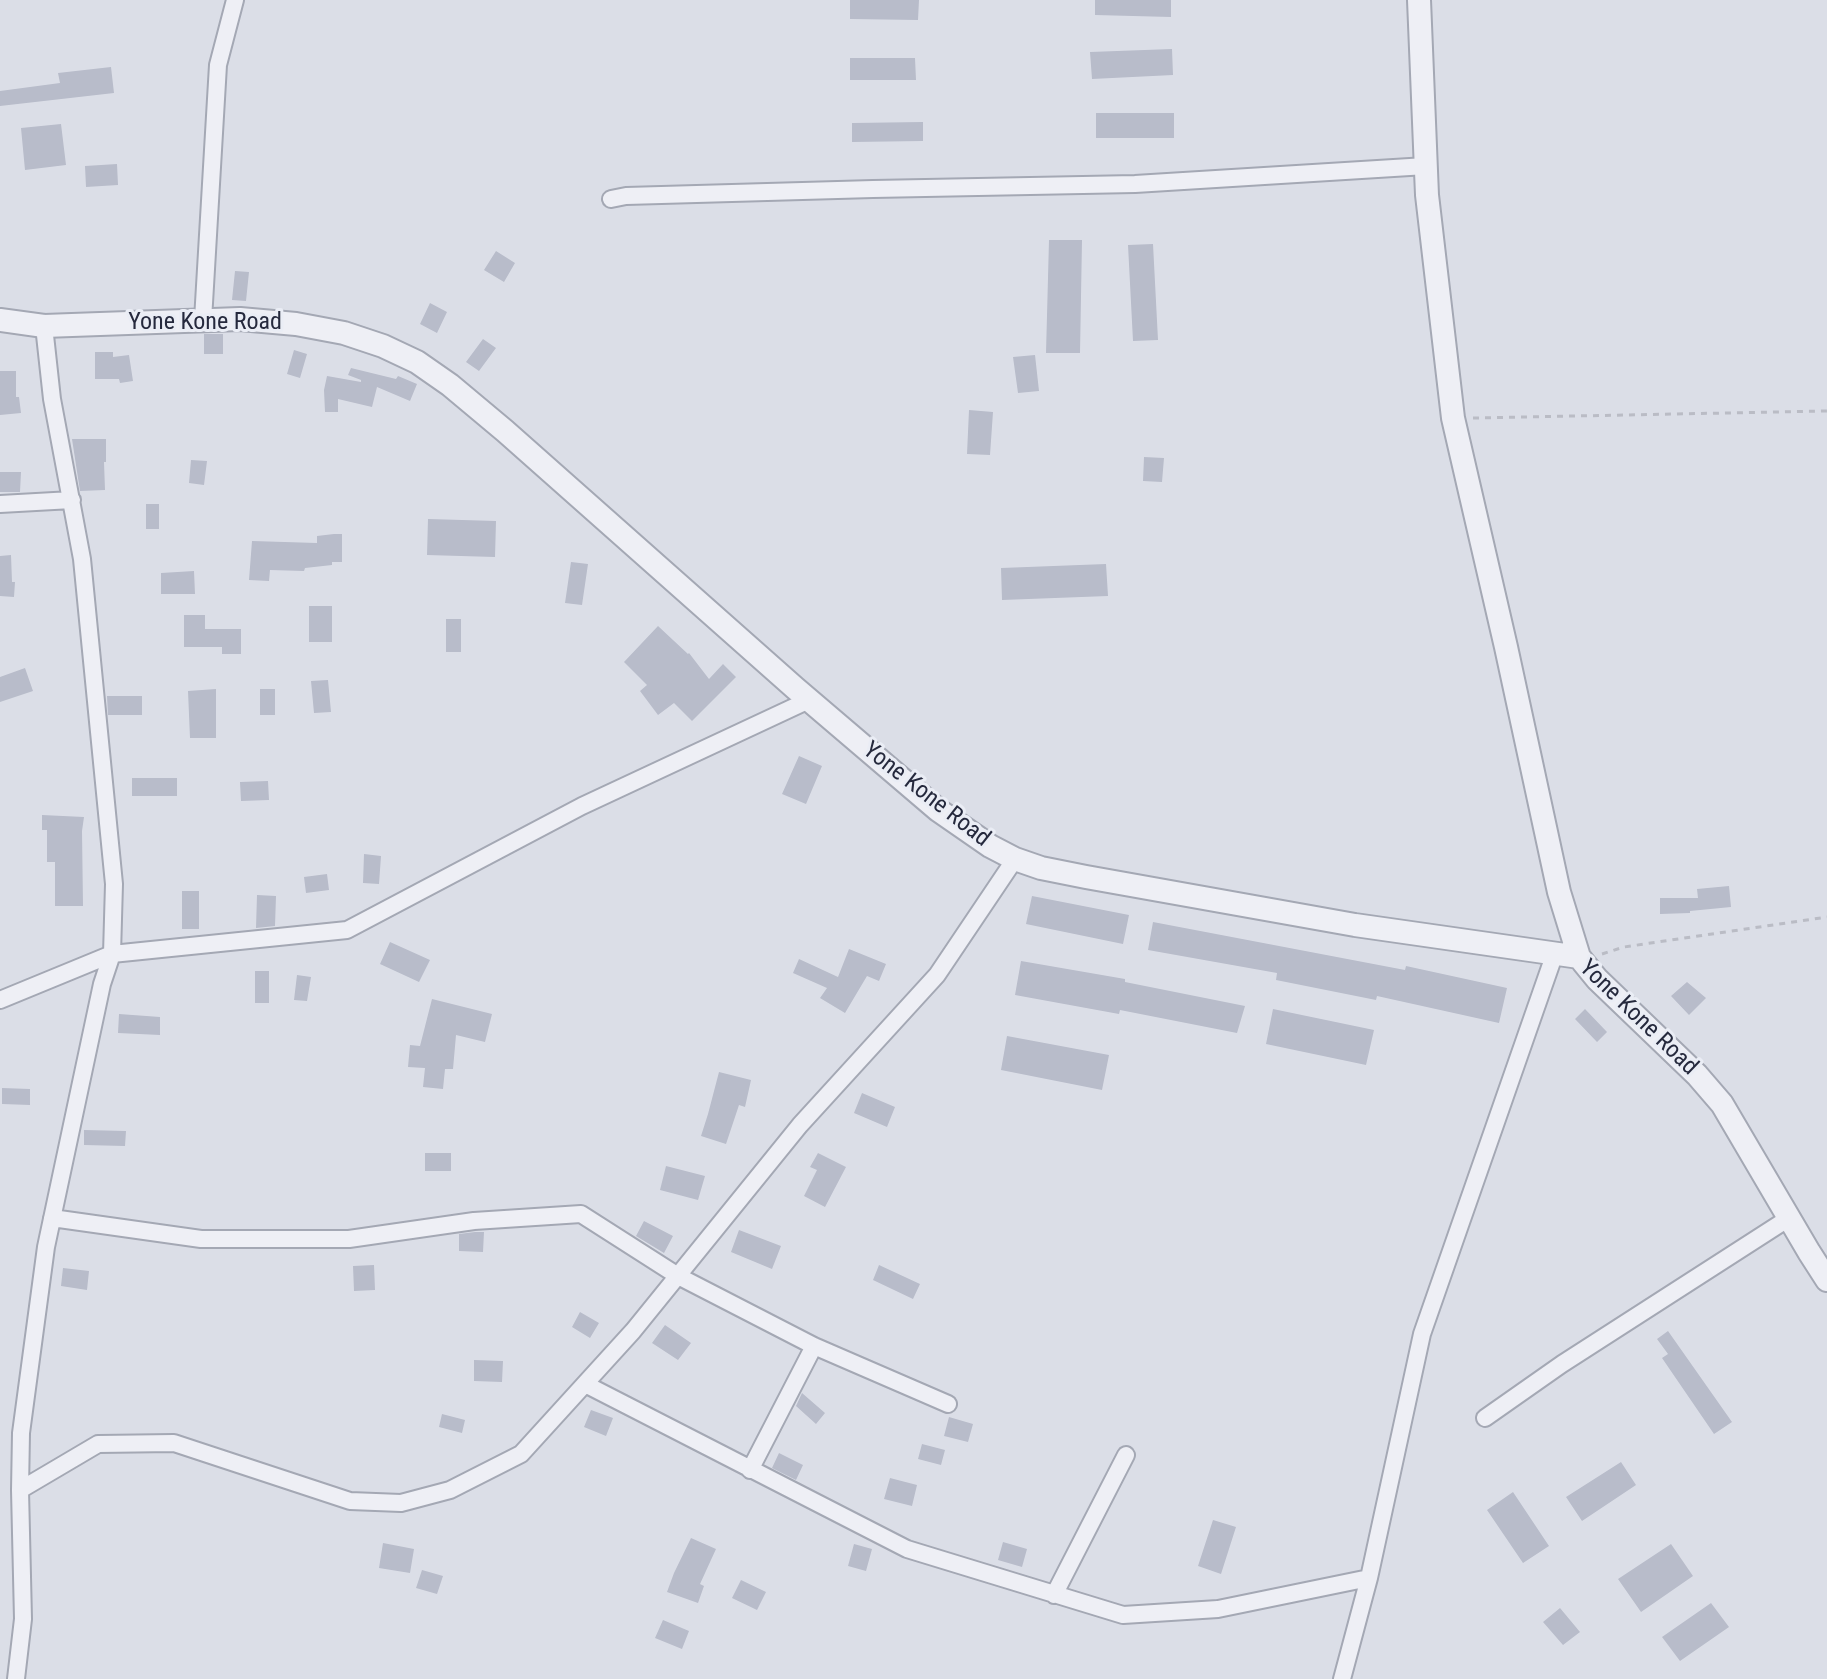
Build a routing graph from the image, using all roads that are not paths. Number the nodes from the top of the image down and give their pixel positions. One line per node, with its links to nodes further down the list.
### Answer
1 (235, 0): 6 (street)
2 (1419, 0): 3 (street)
3 (1426, 166): 4 (street); 14 (street)
4 (611, 199)
5 (0, 320): 7 (street, Yone Kone Road)
6 (203, 320): 7 (street, Yone Kone Road); 10 (street, Yone Kone Road)
7 (44, 326): 8 (street)
8 (72, 500): 9 (street); 13 (street)
9 (0, 504)
10 (809, 700): 11 (street, Yone Kone Road); 13 (street)
11 (1015, 859): 12 (street, Yone Kone Road); 18 (street)
12 (1555, 953): 14 (street, Yone Kone Road); 27 (street)
13 (112, 954): 15 (street); 16 (street)
14 (1579, 957): 17 (street, Yone Kone Road)
15 (0, 1000)
16 (52, 1218): 18 (street); 26 (street)
17 (1789, 1218): 19 (street, Yone Kone Road); 23 (street)
18 (678, 1276): 20 (street); 21 (street)
19 (1827, 1280)
20 (814, 1346): 22 (street); 25 (street)
21 (585, 1384): 25 (street); 26 (street)
22 (948, 1404)
23 (1485, 1418)
24 (1126, 1455): 28 (street)
25 (750, 1470): 28 (street)
26 (20, 1490): 29 (street)
27 (1369, 1578): 28 (street); 30 (street)
28 (1054, 1595)
29 (16, 1679)
30 (1342, 1679)

